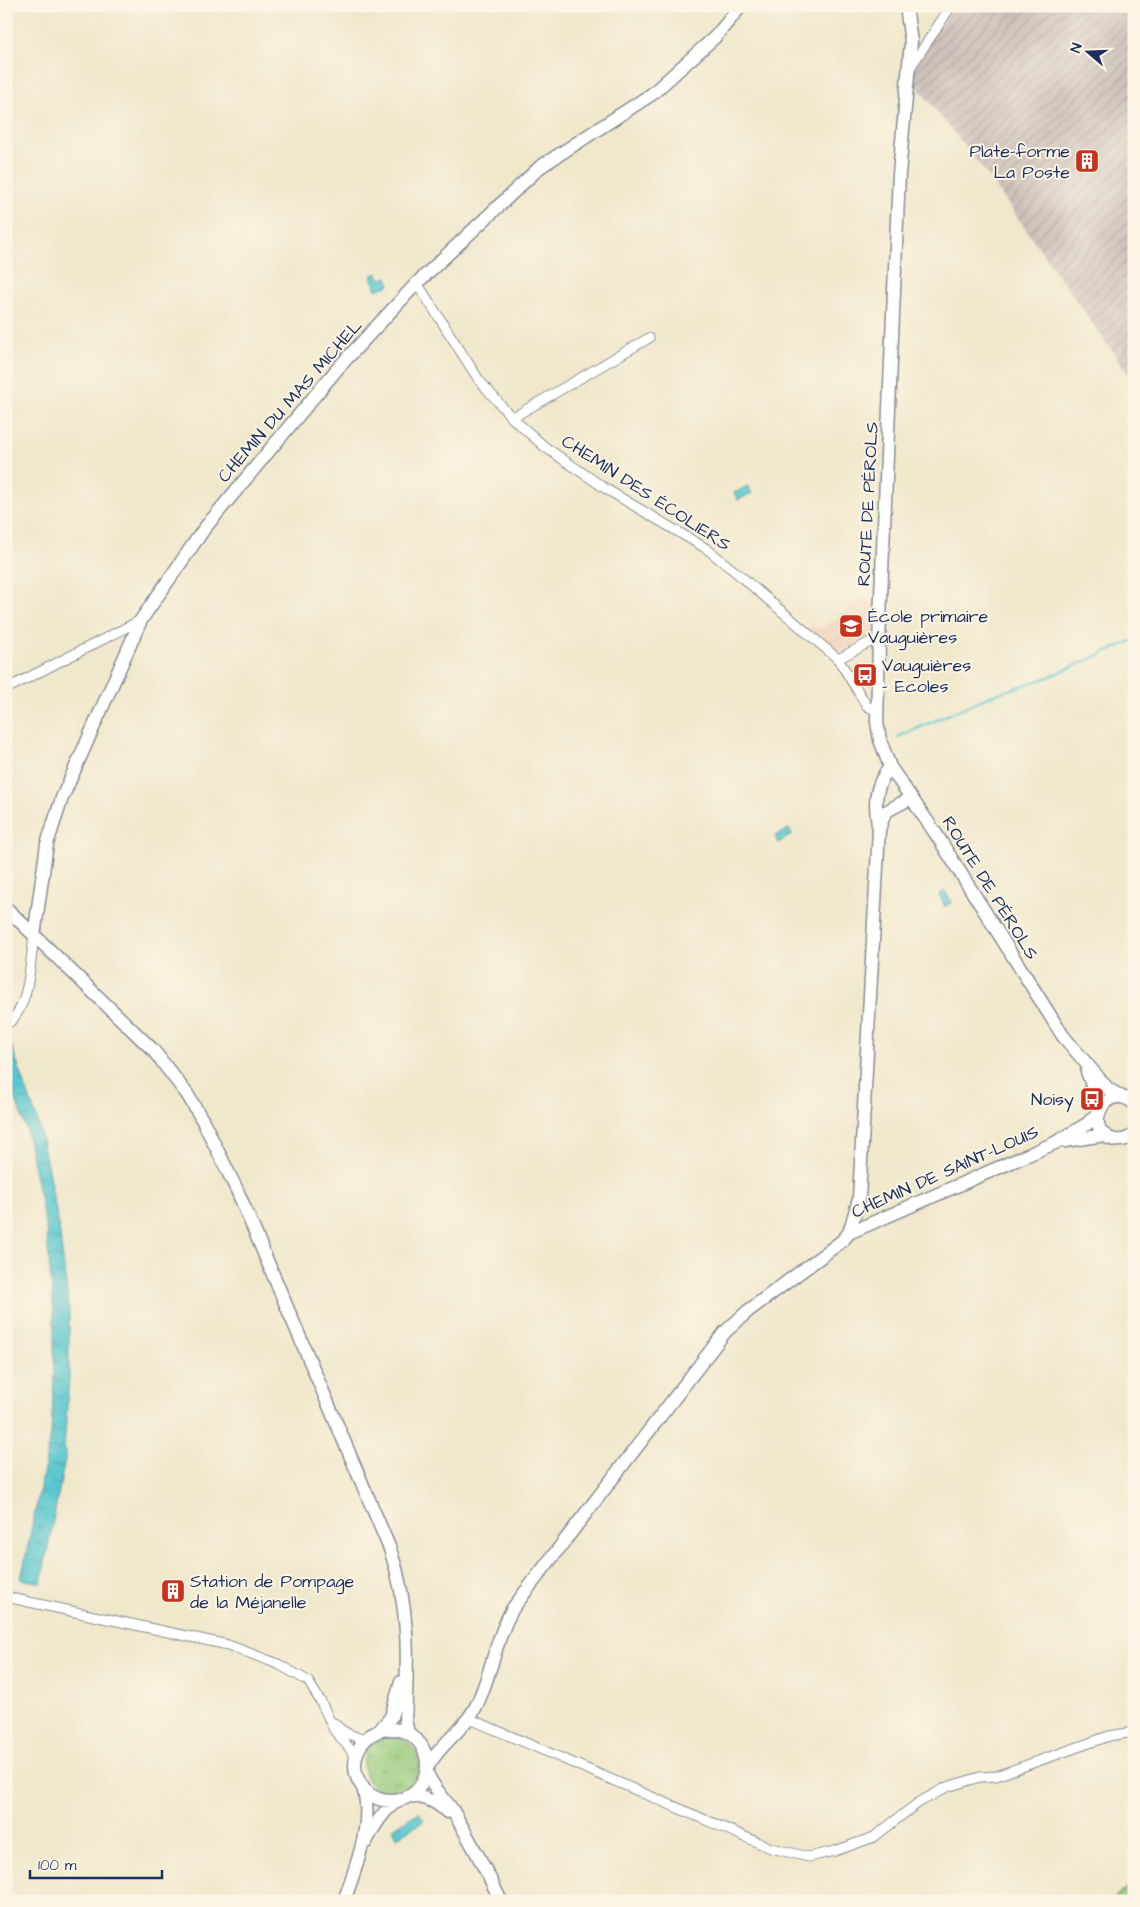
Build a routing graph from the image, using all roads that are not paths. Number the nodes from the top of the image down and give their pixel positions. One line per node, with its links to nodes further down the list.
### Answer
1 (741, 6): 5 (street, CHEMIN DU MAS MICHEL)
2 (906, 6): 4 (street, ROUTE DE PÉROLS)
3 (952, 6): 4 (street)
4 (910, 68): 9 (street, ROUTE DE PÉROLS)
5 (417, 283): 7 (street, CHEMIN DES ÉCOLIERS); 8 (street, CHEMIN DU MAS MICHEL)
6 (649, 338): 7 (street)
7 (512, 418): 10 (street, CHEMIN DES ÉCOLIERS)
8 (141, 620): 11 (street); 17 (street, CHEMIN DU MAS MICHEL)
9 (879, 643): 10 (street); 12 (street, ROUTE DE PÉROLS)
10 (838, 659): 12 (street, CHEMIN DES ÉCOLIERS)
11 (6, 689)
12 (877, 711): 13 (street, ROUTE DE PÉROLS)
13 (890, 767): 14 (street, ROUTE DE PÉROLS); 15 (street)
14 (911, 798): 15 (street); 19 (street, ROUTE DE PÉROLS)
15 (879, 830): 25 (street)
16 (6, 908): 17 (street)
17 (34, 936): 18 (street); 27 (street)
18 (7, 1025)
19 (1085, 1064): 20 (street, ROUTE DE PÉROLS); 21 (street, ROUTE DE PÉROLS)
20 (1130, 1099): 21 (street, CHEMIN DE SAINT-LOUIS)
21 (1099, 1111): 22 (street, ROUTE DE PÉROLS); 24 (street, CHEMIN DE SAINT-LOUIS)
22 (1105, 1135): 23 (street); 24 (street, CHEMIN DE SAINT-LOUIS)
23 (1131, 1140)
24 (1056, 1143): 25 (street, CHEMIN DE SAINT-LOUIS)
25 (849, 1233): 29 (street, CHEMIN DE SAINT-LOUIS)
26 (6, 1596): 28 (street)
27 (406, 1662): 30 (street); 31 (street)
28 (328, 1716): 34 (street); 36 (street)
29 (468, 1718): 32 (street); 33 (street, CHEMIN DE SAINT-LOUIS)
30 (380, 1730): 31 (street); 34 (street)
31 (408, 1732): 35 (street)
32 (1134, 1732)
33 (454, 1735): 35 (street); 37 (street, CHEMIN DE SAINT-LOUIS)
34 (366, 1738): 36 (street)
35 (420, 1742): 37 (street)
36 (355, 1760): 38 (street)
37 (427, 1770): 39 (street); 40 (street)
38 (363, 1787): 39 (street); 41 (street)
39 (404, 1798): 40 (street); 41 (street)
40 (464, 1831): 43 (street)
41 (358, 1858): 42 (street)
42 (344, 1901)
43 (501, 1901)

